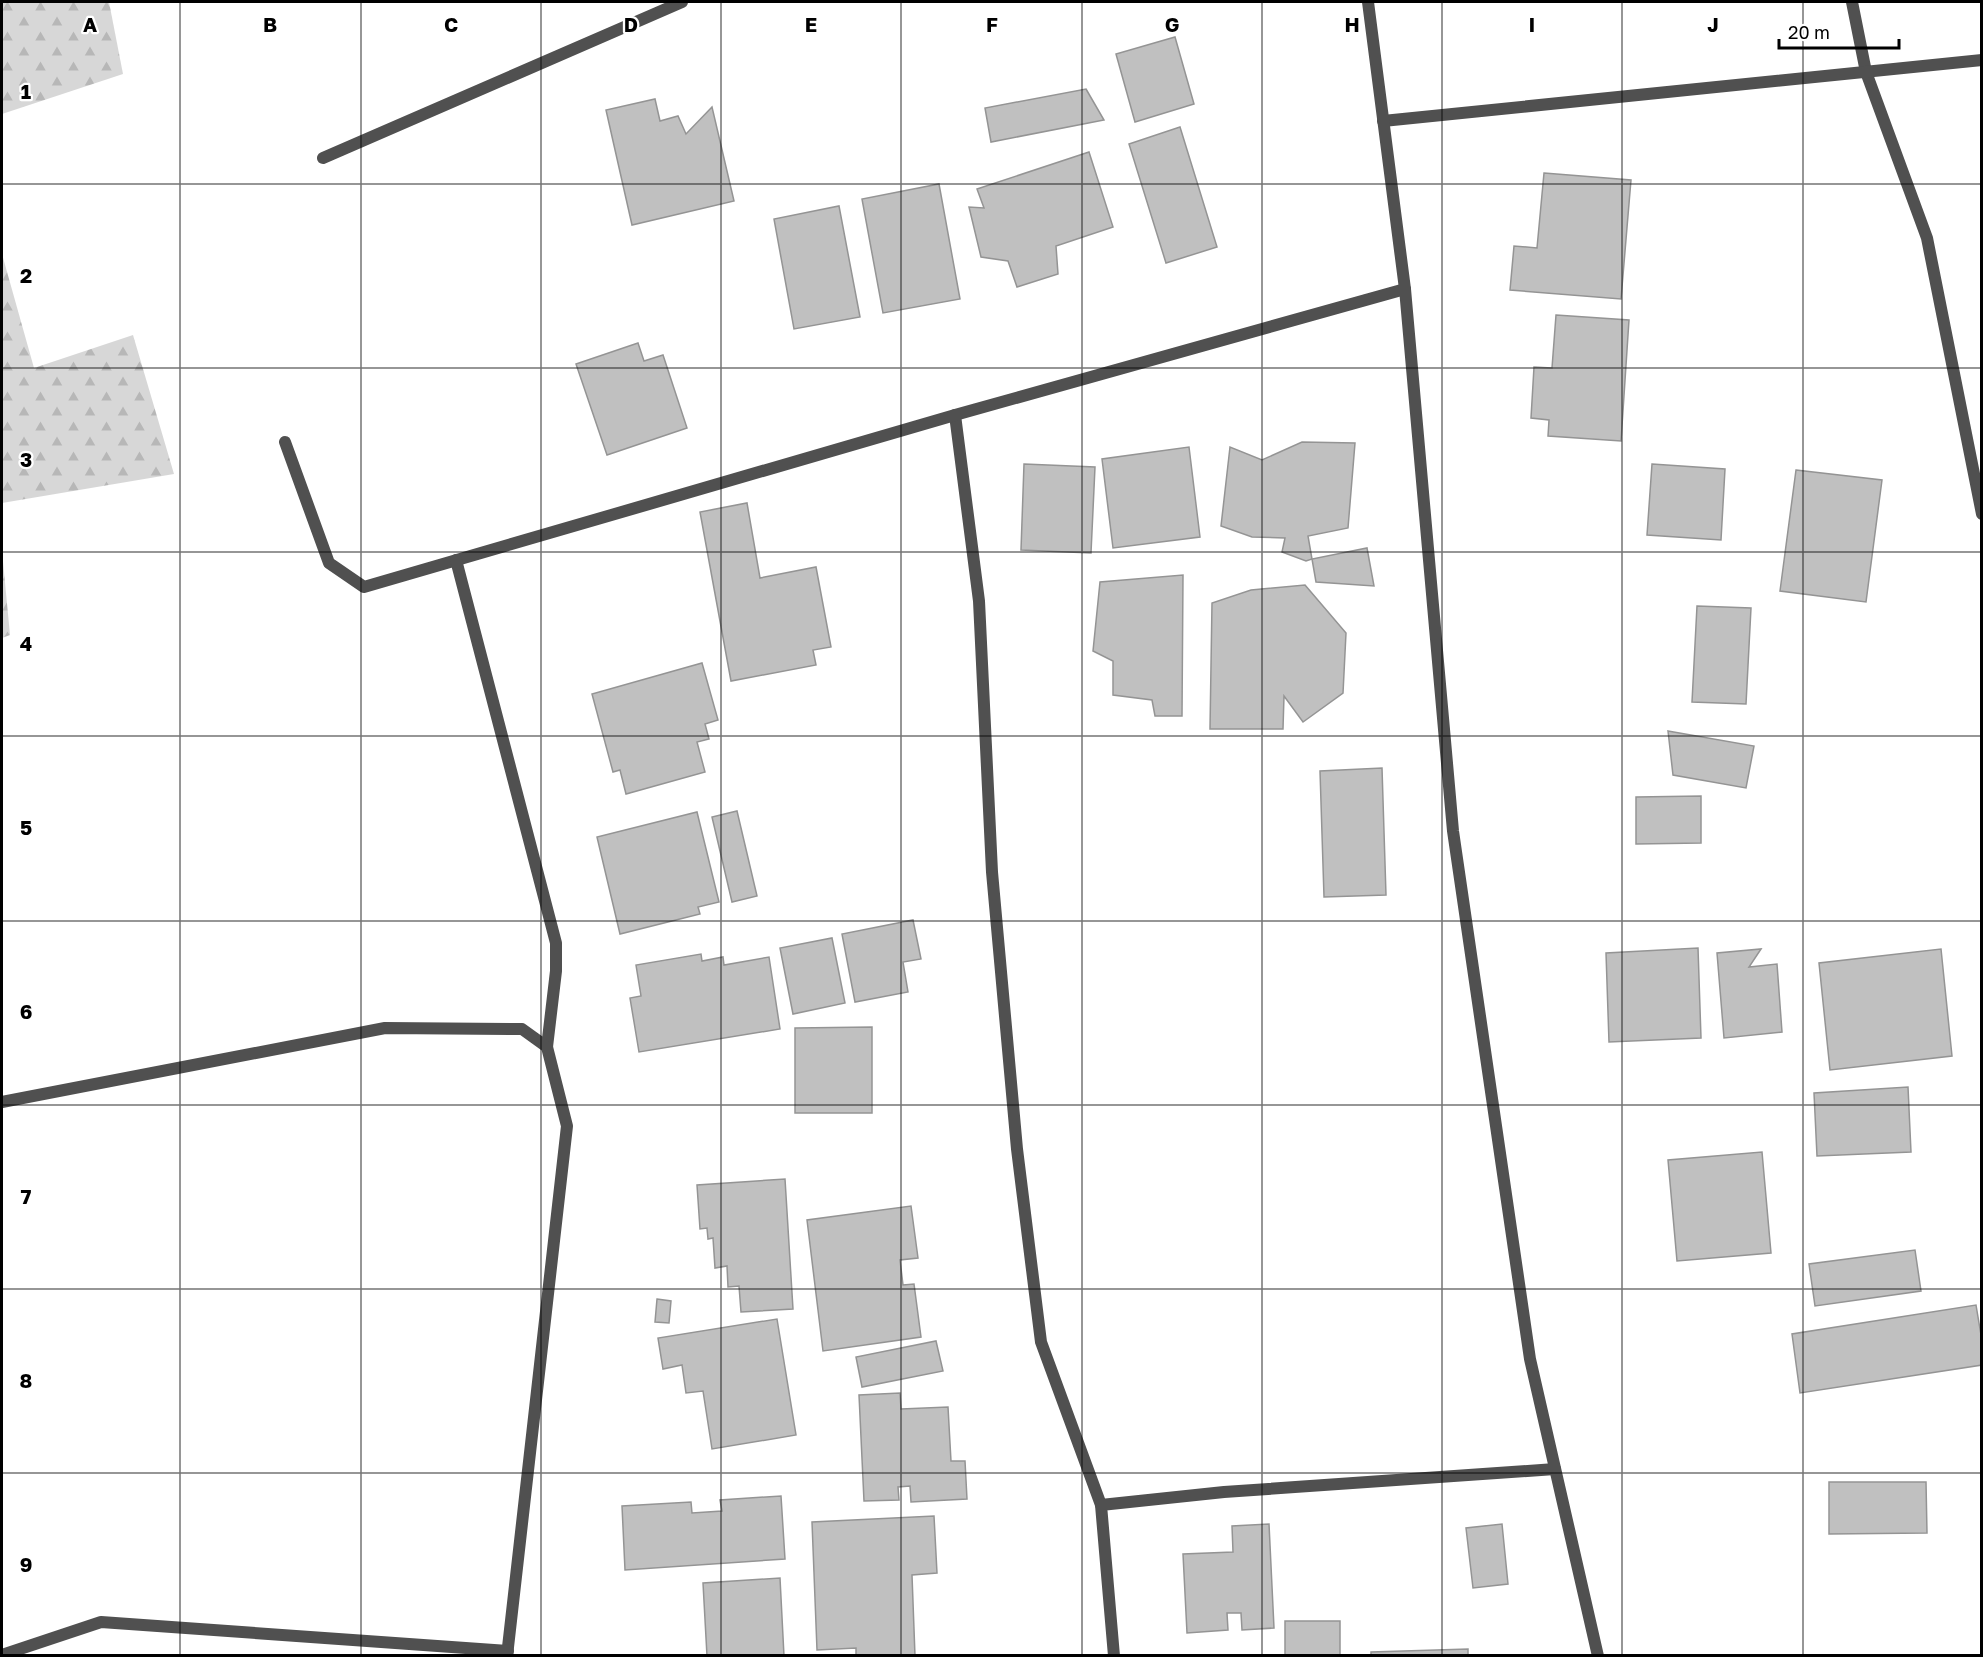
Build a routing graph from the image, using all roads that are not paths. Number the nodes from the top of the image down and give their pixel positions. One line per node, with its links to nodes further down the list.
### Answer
1 (682, 2): 7 (street)
2 (1368, 2): 6 (street)
3 (1852, 2): 5 (street)
4 (1982, 60): 5 (street)
5 (1866, 72): 6 (street); 11 (street)
6 (1383, 121): 8 (street)
7 (323, 158)
8 (1405, 289): 9 (street); 15 (street)
9 (955, 415): 12 (street); 16 (street)
10 (285, 442): 12 (street)
11 (1982, 514)
12 (456, 560): 13 (street)
13 (547, 1047): 14 (street); 17 (street)
14 (2, 1102)
15 (1555, 1469): 16 (street); 20 (street)
16 (1101, 1504): 19 (street)
17 (507, 1653): 18 (street)
18 (2, 1655)
19 (1114, 1656)
20 (1598, 1656)

